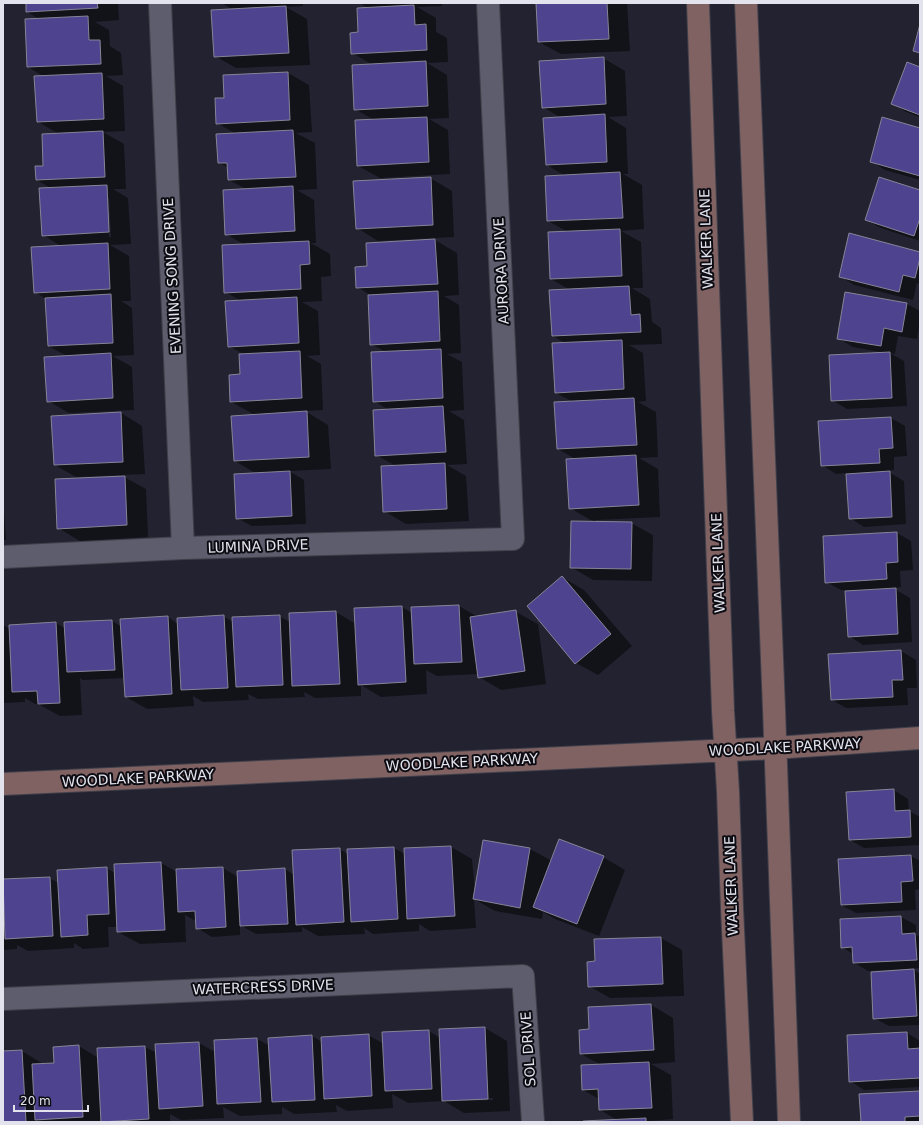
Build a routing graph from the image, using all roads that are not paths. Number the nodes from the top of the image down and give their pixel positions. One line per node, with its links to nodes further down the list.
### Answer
1 (160, 3): 6 (street, EVENING SONG DRIVE)
2 (488, 3): 5 (street, AURORA DRIVE)
3 (698, 3): 10 (street, WALKER LANE)
4 (746, 3): 9 (street)
5 (513, 538): 6 (street, LUMINA DRIVE)
6 (184, 548): 7 (street, LUMINA DRIVE)
7 (3, 557)
8 (920, 738): 9 (street, WOODLAKE PARKWAY)
9 (774, 748): 10 (street, WOODLAKE PARKWAY); 16 (street)
10 (726, 751): 11 (street, WOODLAKE PARKWAY); 15 (street, WALKER LANE)
11 (3, 784)
12 (523, 976): 13 (street, WATERCRESS DRIVE); 14 (street, SOL DRIVE)
13 (3, 999)
14 (534, 1122)
15 (742, 1122)
16 (789, 1122)

